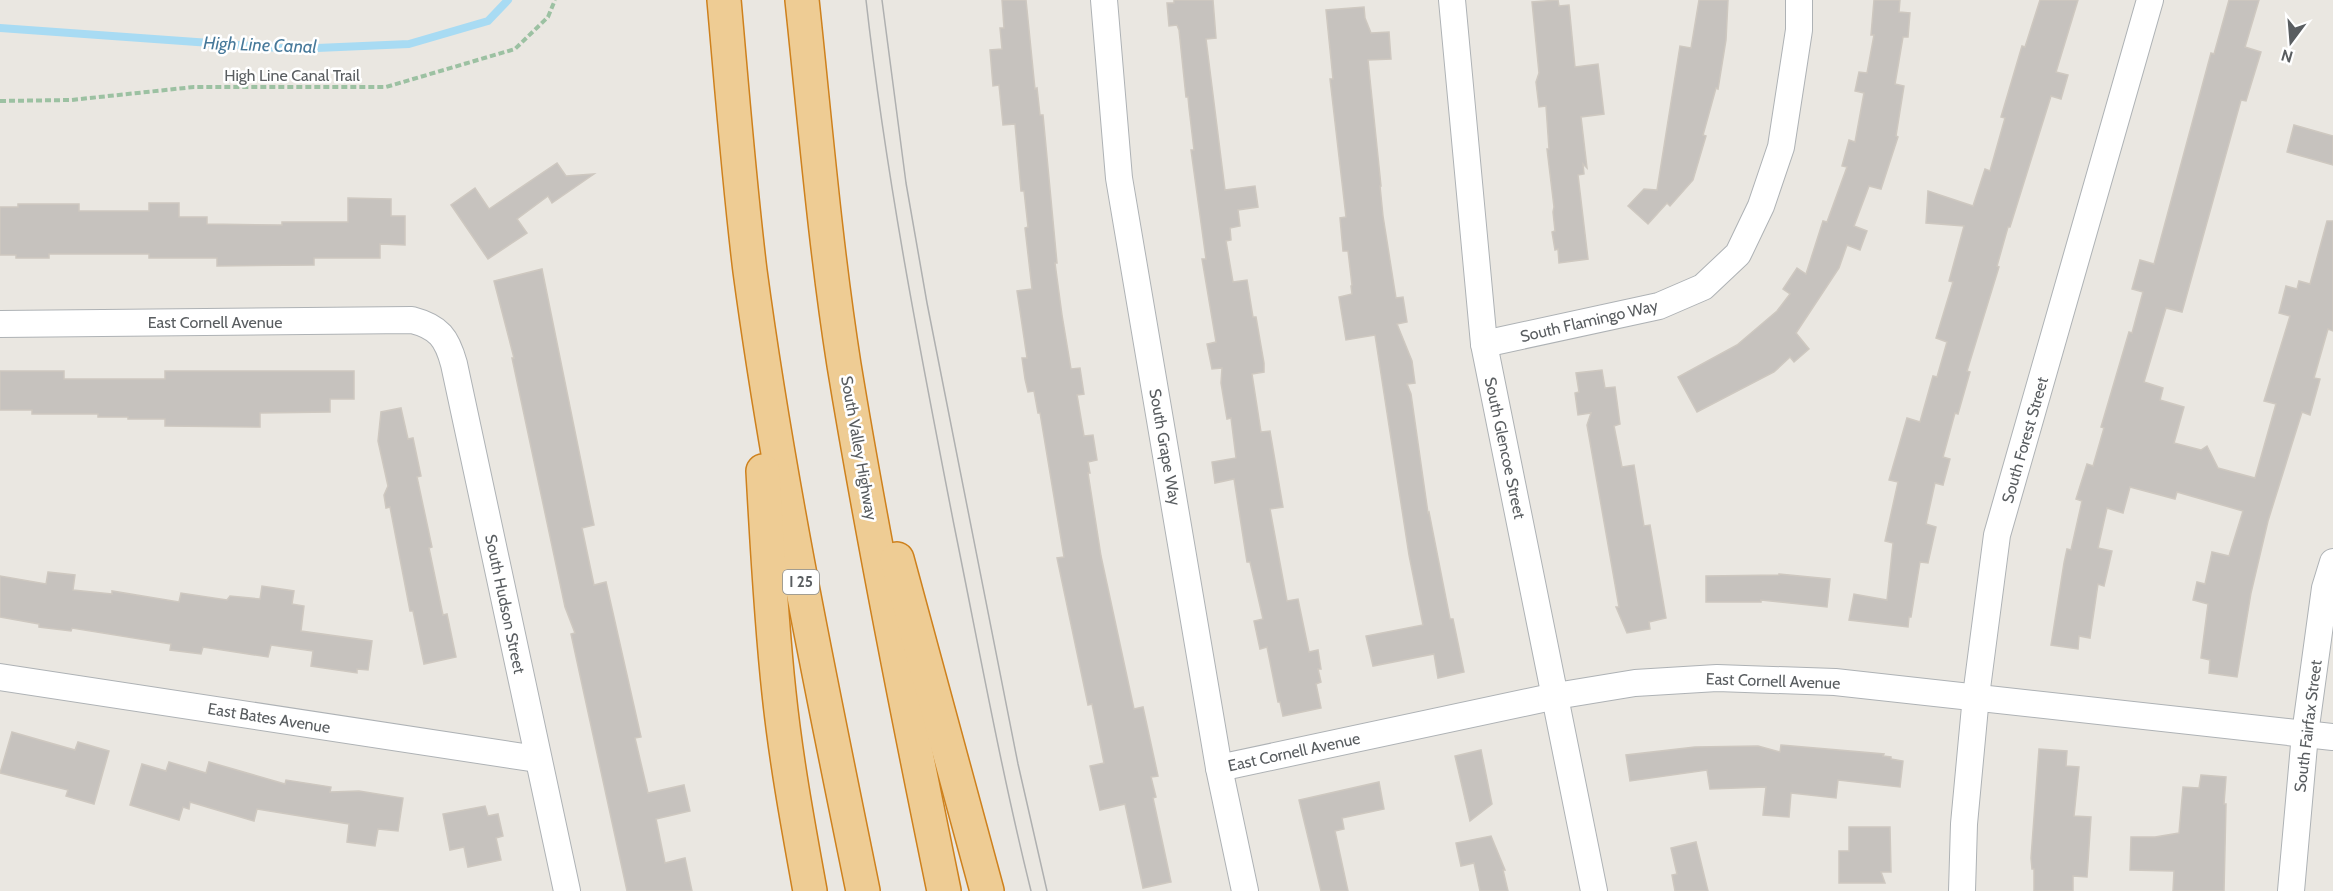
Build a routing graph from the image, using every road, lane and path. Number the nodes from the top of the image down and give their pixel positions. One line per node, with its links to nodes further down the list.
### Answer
1 (555, 0): 8 (path, High Line Canal Trail)
2 (724, 0): 9 (highway, I 25)
3 (802, 0): 13 (highway, South Valley Highway)
4 (1104, 0): 21 (street, South Grape Way)
5 (1452, 0): 12 (street, South Glencoe Street)
6 (1799, 0): 12 (street, South Flamingo Way)
7 (2150, 0): 17 (street, South Forest Street)
8 (0, 101)
9 (751, 272): 23 (highway); 24 (highway, I 25)
10 (0, 324): 11 (street, East Cornell Avenue)
11 (429, 324): 20 (street, South Hudson Street)
12 (1484, 344): 16 (street, South Glencoe Street)
13 (844, 364): 25 (highway, South Valley Highway); 26 (highway)
14 (2333, 562): 18 (street, South Fairfax Street)
15 (0, 677): 20 (street, East Bates Avenue)
16 (1556, 696): 17 (street, East Cornell Avenue); 21 (street, East Cornell Avenue); 28 (street, South Glencoe Street)
17 (1976, 696): 18 (street, East Cornell Avenue); 29 (street, South Forest Street)
18 (2305, 734): 19 (street, East Cornell Avenue); 30 (street, South Fairfax Street)
19 (2333, 737)
20 (537, 759): 22 (street, South Hudson Street)
21 (1219, 768): 27 (street, South Grape Way)
22 (567, 891)
23 (810, 891)
24 (863, 891)
25 (944, 891)
26 (987, 891)
27 (1245, 891)
28 (1594, 891)
29 (1962, 891)
30 (2291, 891)

